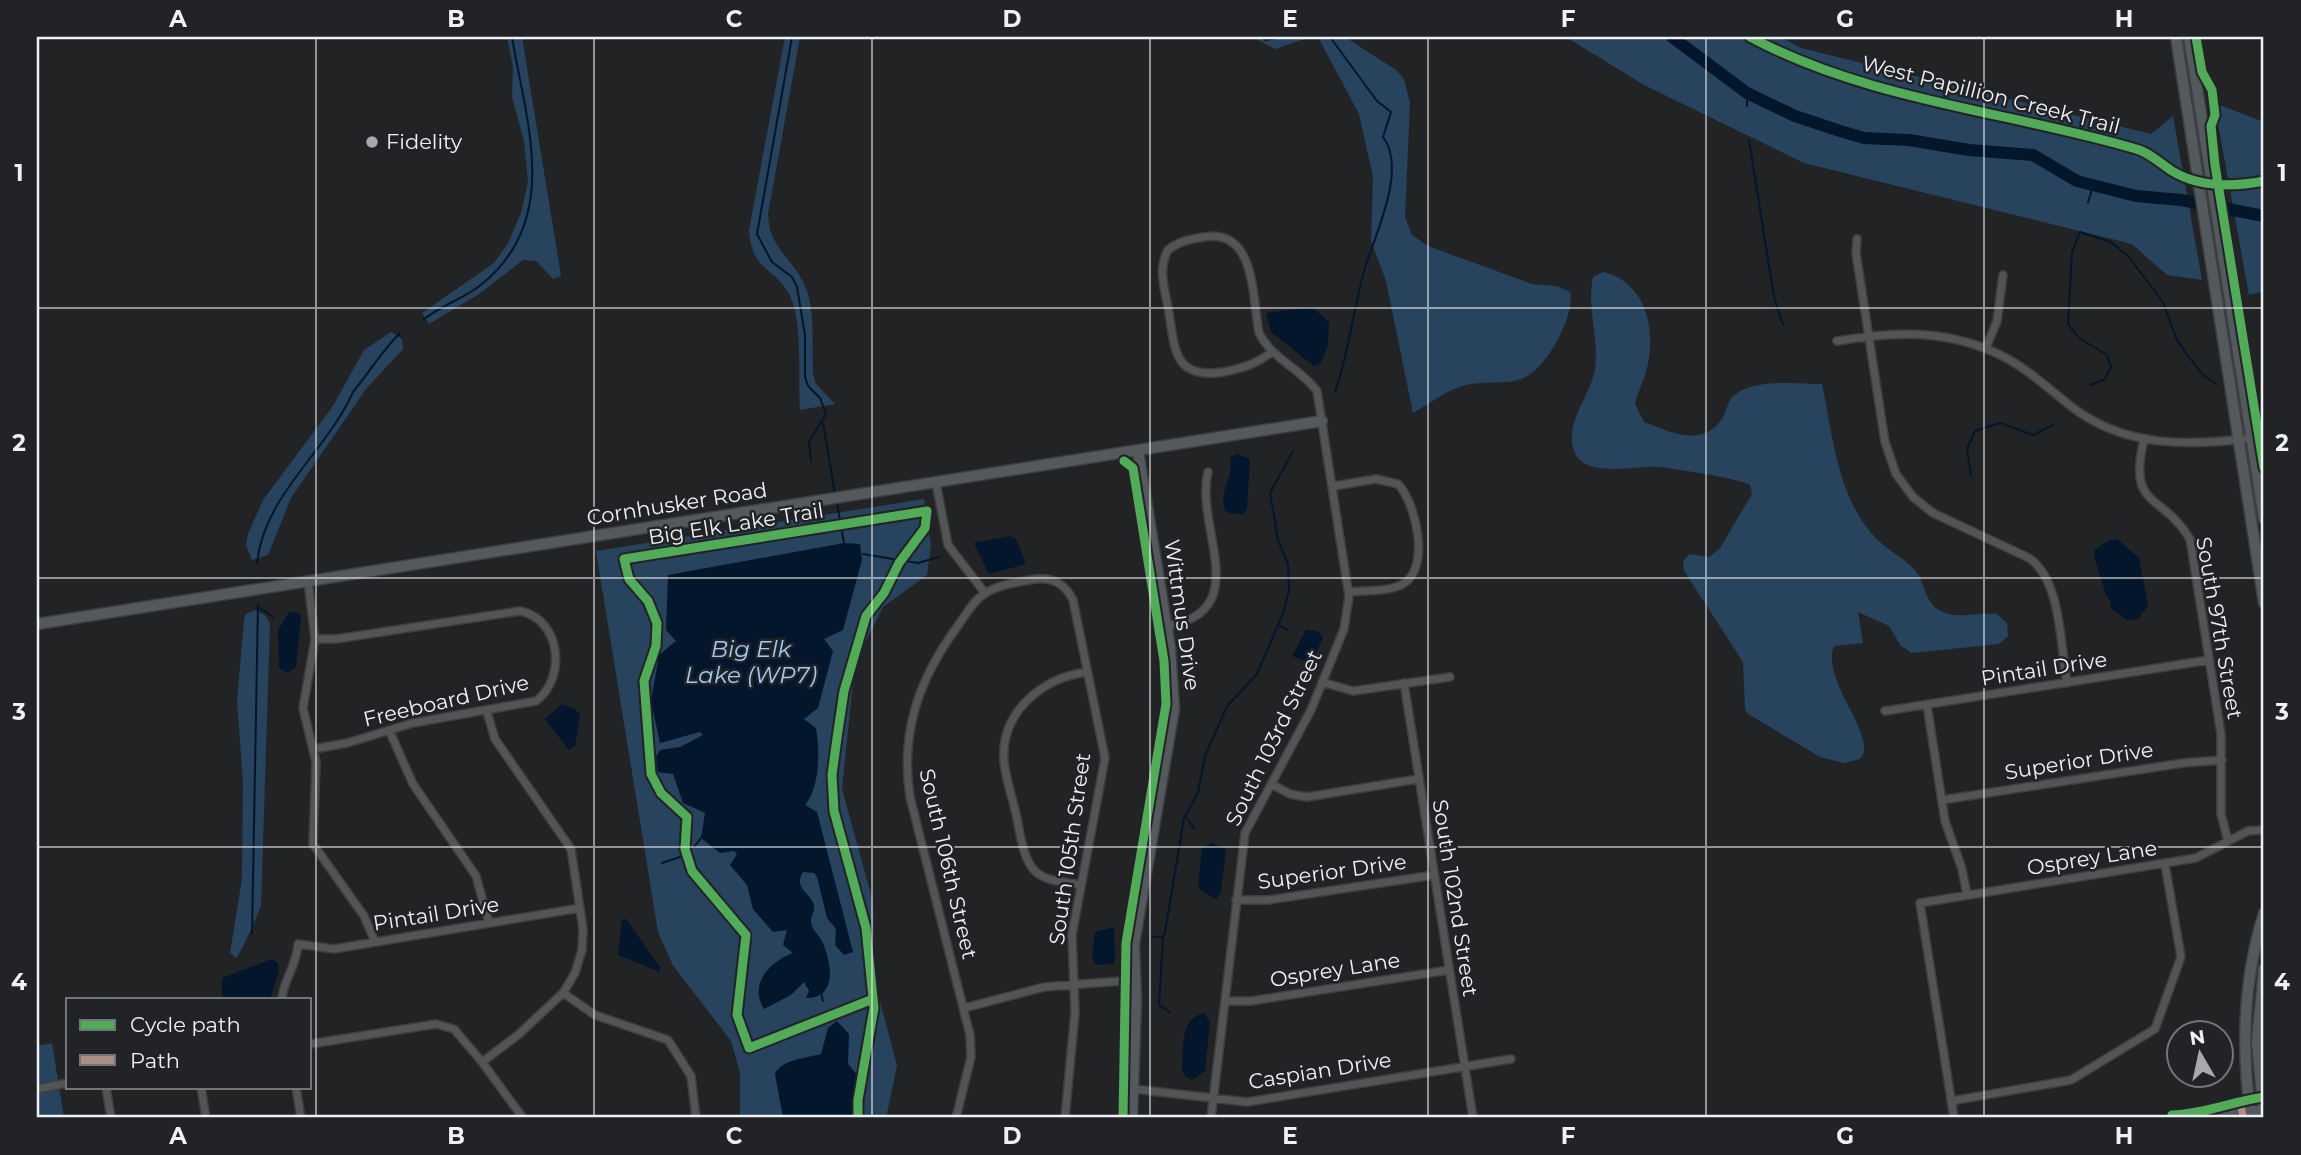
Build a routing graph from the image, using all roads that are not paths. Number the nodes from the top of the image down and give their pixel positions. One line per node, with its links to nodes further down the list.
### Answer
1 (2176, 37): 12 (street)
2 (2189, 37): 10 (street)
3 (1857, 239): 5 (street)
4 (2004, 275): 7 (street)
5 (1868, 336): 6 (street); 7 (street); 29 (street)
6 (1837, 341)
7 (1986, 348): 11 (street)
8 (1272, 352): 8 (street, South 103rd Street); 9 (street, South 103rd Street)
9 (1322, 421): 13 (street, Cornhusker Road); 16 (street, South 103rd Street)
10 (2252, 438): 12 (street); 17 (street)
11 (2144, 439): 12 (street); 25 (street, South 97th Street)
12 (2239, 439): 21 (street)
13 (1138, 451): 15 (street, Cornhusker Road); 23 (street, Wittmus Drive)
14 (1208, 472): 23 (street)
15 (936, 483): 18 (street, Cornhusker Road); 20 (street)
16 (1334, 486): 19 (street, South 103rd Street); 19 (street)
17 (2264, 519)
18 (308, 581): 22 (street, Cornhusker Road); 24 (street)
19 (1349, 592): 28 (street, South 103rd Street)
20 (985, 593): 26 (street, South 105th Street); 58 (street, South 106th Street)
21 (2264, 603)
22 (37, 624)
23 (1167, 626): 53 (street, Wittmus Drive)
24 (315, 639): 33 (street, Freeboard Drive); 35 (street)
25 (2209, 660): 29 (street, Pintail Drive); 36 (street, South 97th Street)
26 (1087, 672): 44 (street, South 105th Street); 44 (street)
27 (1451, 677): 30 (street)
28 (1322, 682): 30 (street); 38 (street, South 103rd Street)
29 (2067, 682): 31 (street, Pintail Drive)
30 (1404, 683): 37 (street, South 102nd Street)
31 (1927, 705): 32 (street, Pintail Drive); 39 (street)
32 (1885, 711)
33 (487, 712): 34 (street, Freeboard Drive); 47 (street)
34 (389, 730): 35 (street, Freeboard Drive); 49 (street)
35 (314, 749): 50 (street)
36 (2222, 760): 39 (street, Superior Drive); 41 (street, South 97th Street)
37 (1418, 779): 38 (street); 43 (street, South 102nd Street)
38 (1271, 784): 46 (street, South 103rd Street)
39 (1942, 800): 45 (street)
40 (2264, 830): 41 (street, Osprey Lane)
41 (2228, 841): 42 (street, Osprey Lane)
42 (2165, 864): 45 (street, Osprey Lane); 70 (street)
43 (1434, 875): 46 (street, Superior Drive); 52 (street, South 102nd Street)
44 (1081, 885): 54 (street, South 105th Street)
45 (1967, 895): 70 (street, Osprey Lane)
46 (1236, 900): 57 (street, South 103rd Street)
47 (580, 908): 49 (street, Pintail Drive); 55 (street)
48 (2264, 913): 72 (street)
49 (489, 923): 50 (street, Pintail Drive)
50 (375, 942): 56 (street, Pintail Drive)
51 (2264, 969): 71 (street)
52 (1448, 970): 57 (street, Osprey Lane); 62 (street, South 102nd Street)
53 (1134, 980): 54 (street); 68 (street, Wittmus Drive)
54 (1073, 985): 58 (street); 79 (street, South 105th Street)
55 (563, 993): 61 (street); 77 (street)
56 (282, 998)
57 (1226, 1000): 69 (street, South 103rd Street)
58 (964, 1008): 78 (street, South 106th Street)
59 (312, 1044): 61 (street)
60 (1511, 1059): 62 (street, Caspian Drive)
61 (482, 1062): 76 (street)
62 (1464, 1066): 69 (street, Caspian Drive); 82 (street, South 102nd Street)
63 (66, 1083): 67 (street)
64 (106, 1088): 73 (street)
65 (201, 1088): 74 (street)
66 (296, 1088): 75 (street)
67 (37, 1089)
68 (1133, 1089): 69 (street, Caspian Drive); 80 (street, Wittmus Drive)
69 (1214, 1097): 81 (street, South 103rd Street)
70 (1951, 1101): 83 (street)
71 (2264, 1112): 72 (street)
72 (2250, 1115): 84 (street)
73 (111, 1118)
74 (206, 1118)
75 (301, 1118)
76 (523, 1118)
77 (695, 1118)
78 (956, 1118)
79 (1065, 1118)
80 (1132, 1118)
81 (1211, 1118)
82 (1473, 1118)
83 (1954, 1118)
84 (2211, 1118)

